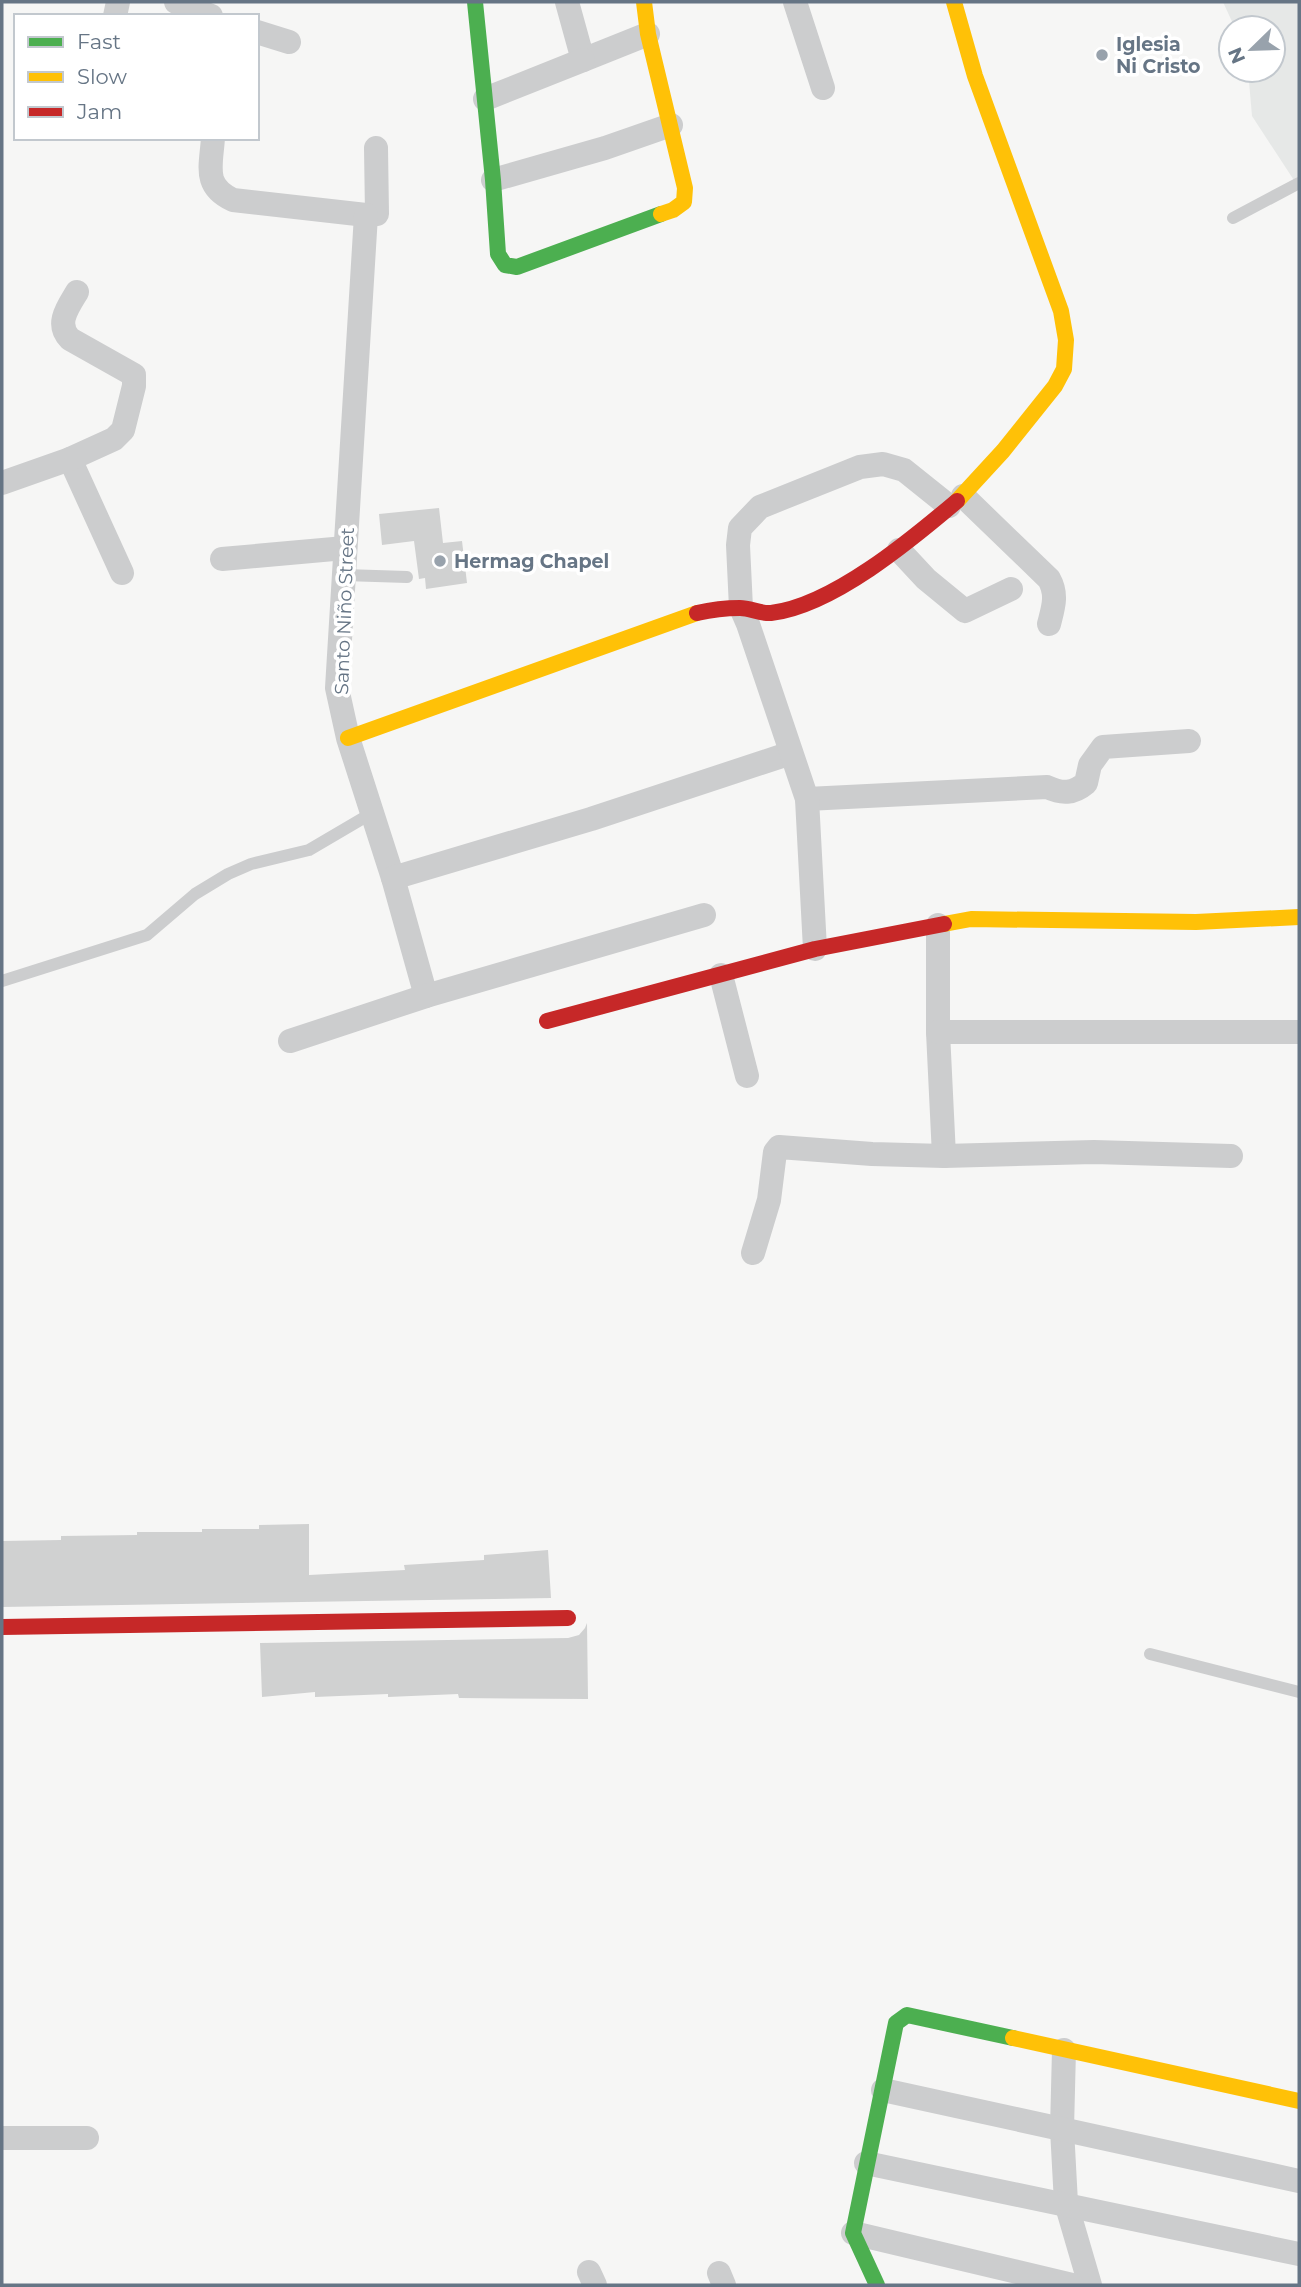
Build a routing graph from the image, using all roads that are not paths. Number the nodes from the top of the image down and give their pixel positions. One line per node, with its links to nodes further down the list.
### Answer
1 (176, 2): 7 (street)
2 (475, 2): 13 (street)
3 (567, 2): 11 (street)
4 (644, 2): 9 (street)
5 (796, 2): 12 (street)
6 (954, 2): 24 (street)
7 (206, 14)
8 (259, 33): 10 (street)
9 (648, 34): 11 (street); 14 (street)
10 (289, 42)
11 (583, 60): 13 (street)
12 (823, 88)
13 (485, 99): 17 (street)
14 (671, 125): 17 (street); 17 (street)
15 (213, 140): 19 (street)
16 (376, 148): 19 (street, Santo Niño Street)
17 (494, 180)
18 (1299, 183): 20 (lane)
19 (366, 215): 25 (street, Santo Niño Street)
20 (1233, 218)
21 (77, 292): 22 (street)
22 (70, 459): 23 (street); 28 (street)
23 (2, 483)
24 (956, 501): 26 (street); 32 (street); 33 (street)
25 (345, 548): 27 (street); 29 (street, Santo Niño Street)
26 (899, 550): 31 (street); 32 (street)
27 (222, 559)
28 (122, 573)
29 (344, 575): 30 (lane); 34 (street, Santo Niño Street)
30 (407, 577)
31 (1010, 589)
32 (741, 608): 34 (street); 36 (street)
33 (1049, 624)
34 (348, 738): 38 (street, Santo Niño Street)
35 (1189, 741): 37 (street)
36 (791, 753): 37 (street); 39 (street)
37 (807, 799): 43 (street)
38 (372, 813): 39 (street, Santo Niño Street); 45 (lane)
39 (393, 878): 46 (street, Santo Niño Street)
40 (704, 915): 46 (street)
41 (1299, 917): 42 (street)
42 (938, 925): 43 (street); 48 (street)
43 (815, 949): 44 (street)
44 (721, 975): 47 (street); 51 (street)
45 (2, 981)
46 (426, 996): 50 (street)
47 (547, 1021)
48 (938, 1032): 49 (street); 52 (street)
49 (1299, 1032)
50 (290, 1041)
51 (747, 1076)
52 (944, 1156): 53 (street); 54 (street)
53 (1231, 1156)
54 (753, 1253)
55 (568, 1618): 56 (street)
56 (2, 1627)
57 (1150, 1654): 58 (lane)
58 (1299, 1692)
59 (1064, 2050): 60 (street); 61 (street); 62 (street)
60 (883, 2090): 62 (street); 65 (street)
61 (1299, 2101)
62 (1062, 2129): 66 (street); 67 (street)
63 (2, 2138): 64 (street)
64 (87, 2138)
65 (866, 2162): 67 (street); 68 (street)
66 (1299, 2180)
67 (1066, 2203): 69 (street); 72 (street)
68 (853, 2233): 70 (street); 71 (street)
69 (1299, 2254)
70 (877, 2285)
71 (1072, 2285)
72 (1090, 2285)

